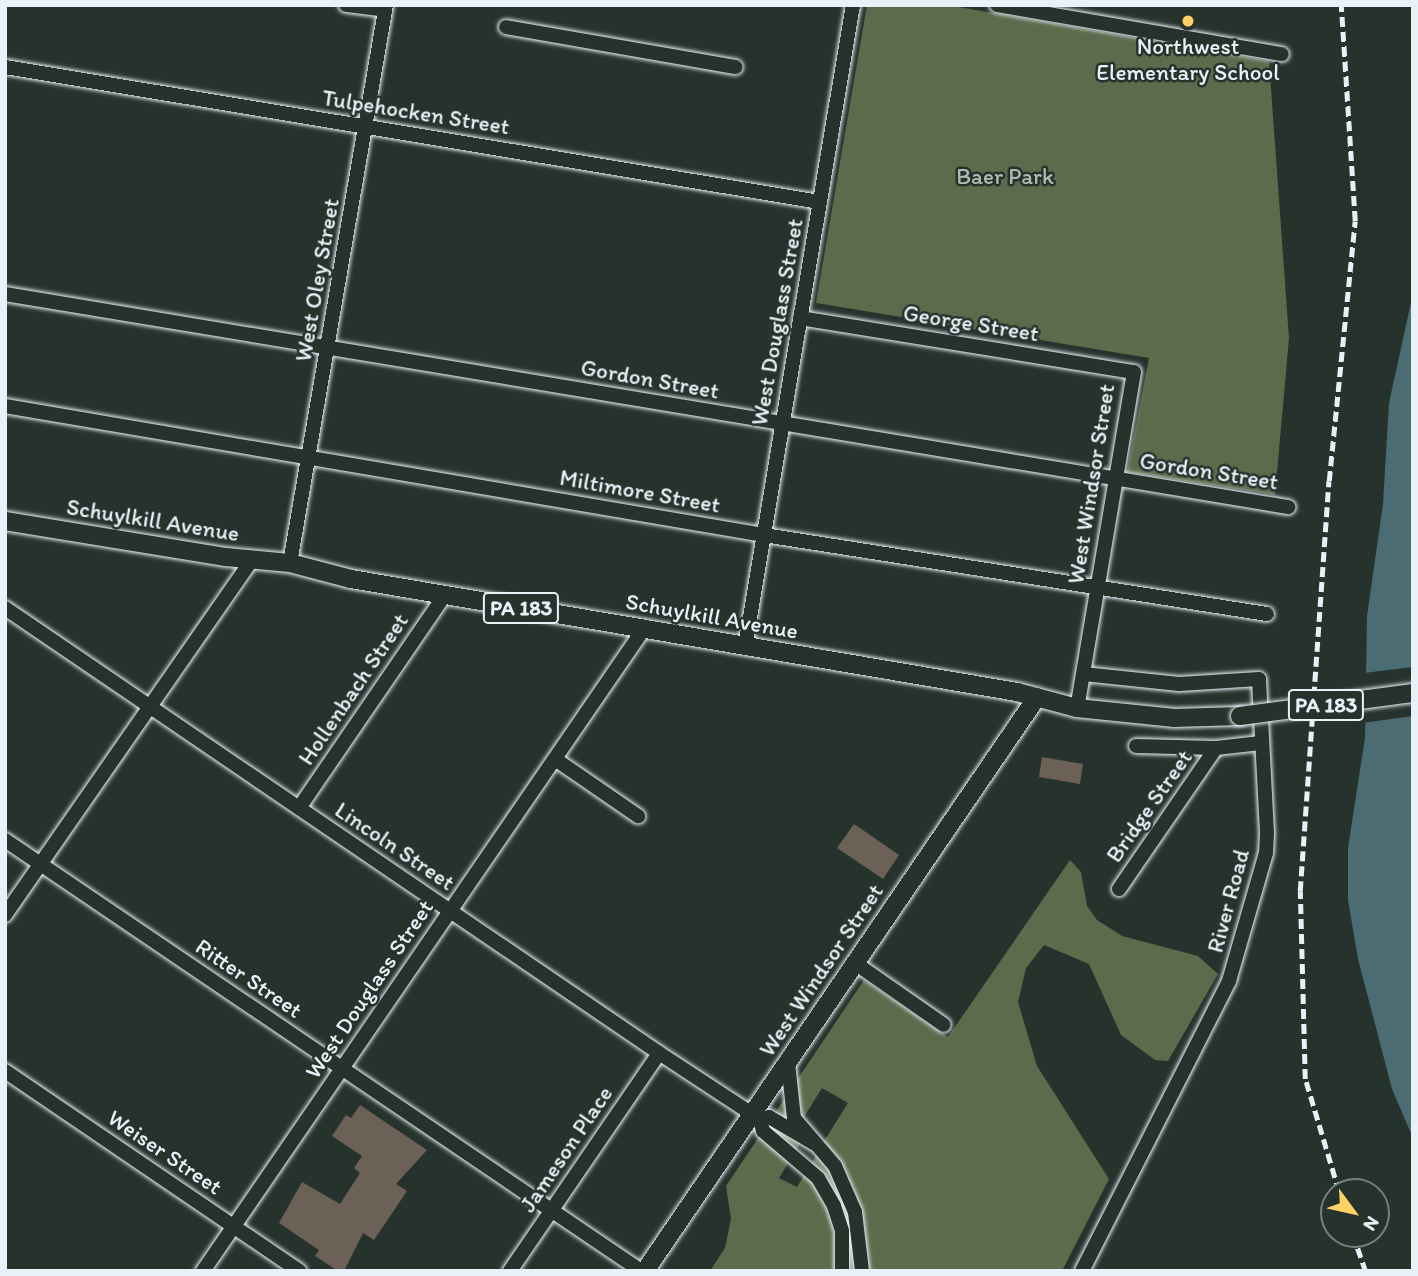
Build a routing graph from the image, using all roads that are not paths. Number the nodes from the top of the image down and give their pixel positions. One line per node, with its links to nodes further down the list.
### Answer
1 (346, 5): 4 (street)
2 (853, 5): 10 (street, West Douglass Street)
3 (997, 5): 6 (street)
4 (386, 8): 9 (street, West Oley Street)
5 (506, 27): 7 (street)
6 (1282, 54)
7 (736, 66)
8 (5, 67): 9 (street, Tulpehocken Street)
9 (366, 127): 10 (street, Tulpehocken Street); 13 (street, West Oley Street)
10 (820, 202): 12 (street, West Douglass Street)
11 (5, 293): 13 (street, Gordon Street)
12 (800, 318): 14 (street, George Street); 16 (street, West Douglass Street)
13 (329, 347): 16 (street, Gordon Street); 17 (street, West Oley Street)
14 (1134, 372): 18 (street, West Windsor Street)
15 (5, 405): 17 (street, Miltimore Street)
16 (782, 426): 18 (street, Gordon Street); 21 (street, West Douglass Street)
17 (309, 457): 21 (street, Miltimore Street); 23 (street, West Oley Street)
18 (1116, 479): 19 (street, Gordon Street); 24 (street, West Windsor Street)
19 (1287, 507)
20 (5, 521): 22 (main road, Schuylkill Avenue / PA 183)
21 (764, 535): 24 (street, Miltimore Street); 29 (street, West Douglass Street)
22 (252, 559): 23 (main road, Schuylkill Avenue / PA 183); 33 (street)
23 (290, 563): 25 (main road, Schuylkill Avenue / PA 183)
24 (1099, 587): 27 (street, Miltimore Street); 30 (street, West Windsor Street)
25 (445, 595): 28 (main road, Schuylkill Avenue / PA 183); 39 (street, Hollenbach Street)
26 (5, 608): 33 (street, Lincoln Street)
27 (1267, 614)
28 (643, 630): 29 (main road, Schuylkill Avenue / PA 183); 38 (street, West Douglass Street)
29 (745, 647): 32 (main road, Schuylkill Avenue / PA 183)
30 (1083, 681): 34 (street, West Windsor Street); 35 (street, River Road)
31 (1413, 693): 34 (main road, Schuylkill Avenue / PA 183, bridge)
32 (1037, 697): 34 (main road, Schuylkill Avenue / PA 183); 46 (main road, West Windsor Street)
33 (149, 706): 39 (street, Lincoln Street); 42 (street)
34 (1077, 708)
35 (1261, 743): 37 (street); 62 (street, River Road)
36 (1136, 746): 37 (street)
37 (1216, 748): 43 (street, Bridge Street)
38 (555, 759): 40 (street); 44 (street, West Douglass Street)
39 (299, 808): 44 (street, Lincoln Street)
40 (638, 816)
41 (5, 839): 42 (street, Ritter Street)
42 (40, 863): 45 (street); 50 (street, Ritter Street)
43 (1119, 889)
44 (450, 911): 48 (street, Lincoln Street); 50 (street, West Douglass Street)
45 (5, 915)
46 (855, 963): 47 (street); 49 (main road, West Windsor Street)
47 (944, 1025)
48 (659, 1053): 52 (street, Lincoln Street); 54 (street, Jameson Place)
49 (788, 1063): 52 (main road, West Windsor Street); 53 (street, Lincoln Street)
50 (342, 1069): 54 (street, Ritter Street); 55 (street, West Douglass Street)
51 (5, 1071): 55 (street, Weiser Street)
52 (756, 1117): 53 (street, Lincoln Street); 59 (main road, West Windsor Street); 60 (street, Lincoln Street)
53 (815, 1144): 61 (street, Lincoln Street)
54 (551, 1210): 58 (street, Jameson Place); 59 (street, Ritter Street)
55 (234, 1226): 56 (street, West Douglass Street); 57 (street, Weiser Street)
56 (203, 1271)
57 (299, 1271)
58 (510, 1271)
59 (643, 1271)
60 (842, 1271)
61 (862, 1271)
62 (1082, 1271)

